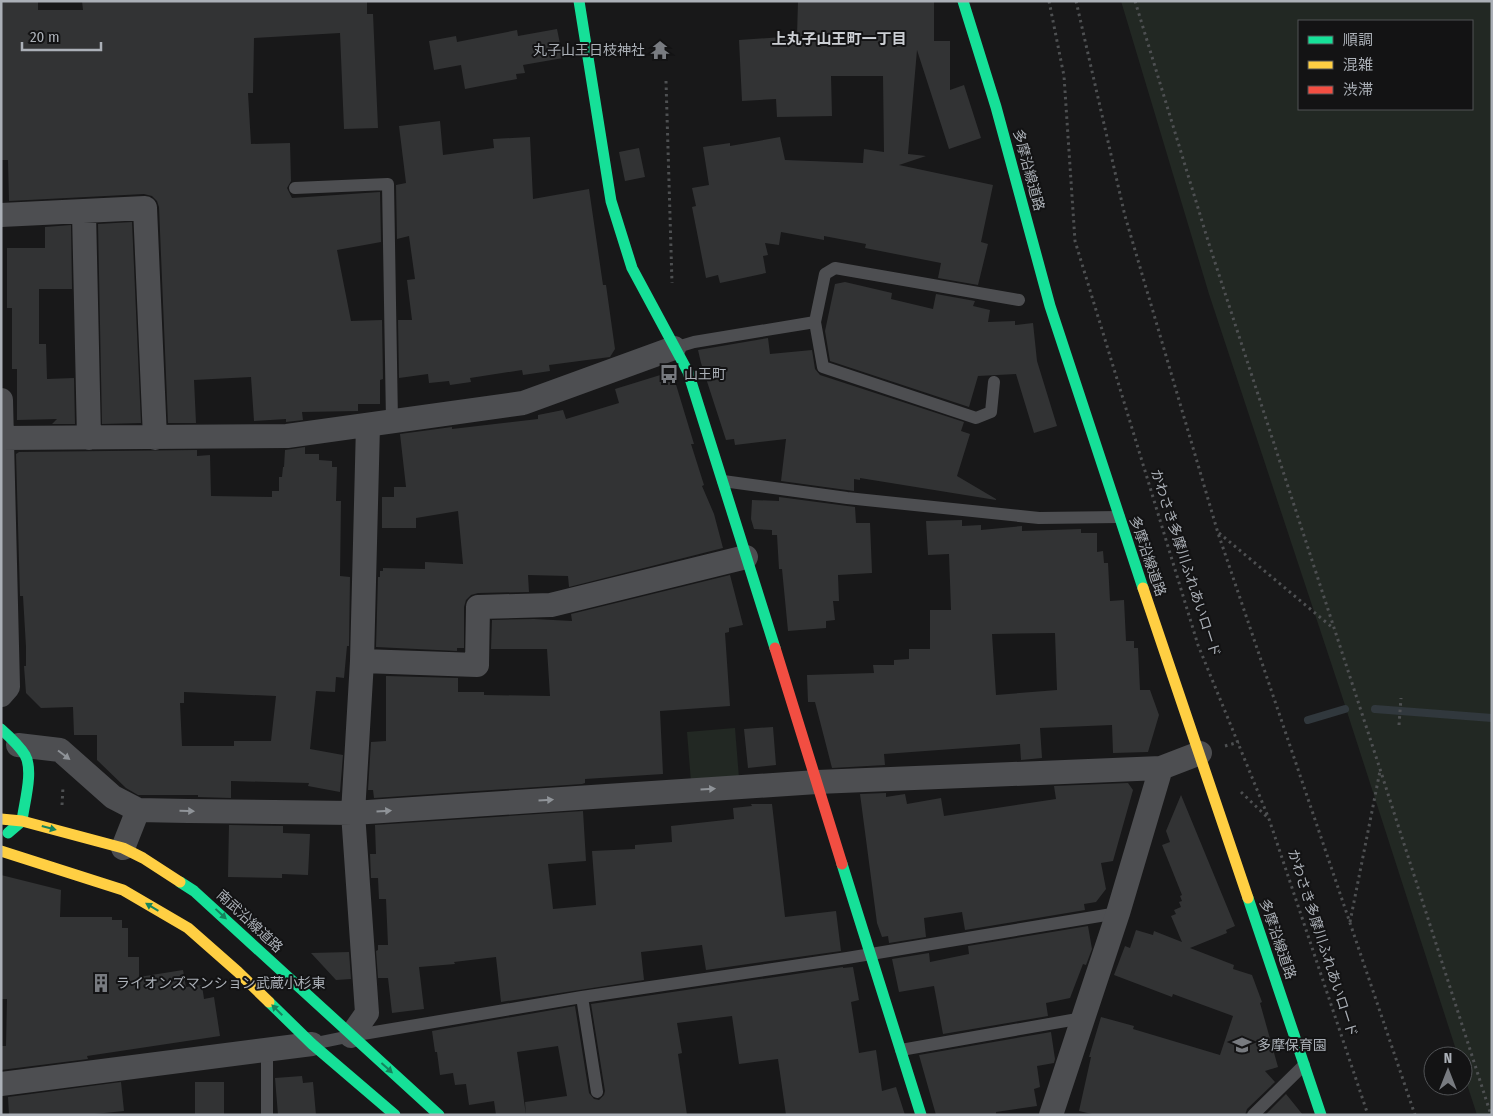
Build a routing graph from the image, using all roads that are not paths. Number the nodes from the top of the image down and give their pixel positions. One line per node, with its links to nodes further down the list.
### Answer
1 (578, 1): 8 (street)
2 (963, 1): 17 (street, 多摩沿線道路)
3 (295, 188): 11 (lane)
4 (84, 212): 5 (street); 14 (street); 15 (street)
5 (1, 215)
6 (1019, 300): 7 (lane)
7 (815, 322): 8 (lane); 9 (lane)
8 (674, 348): 11 (street); 16 (street)
9 (994, 382)
10 (1, 400): 13 (street)
11 (392, 422): 12 (street)
12 (368, 424): 15 (street); 20 (street)
13 (2, 438): 14 (street); 19 (street)
14 (89, 438): 15 (street)
15 (155, 438)
16 (723, 481): 17 (lane); 18 (street)
17 (1119, 517): 23 (street, 多摩沿線道路)
18 (746, 557): 20 (street); 25 (street)
19 (3, 602): 21 (street)
20 (362, 661): 27 (street)
21 (1, 695)
22 (10, 737): 26 (street, one-way to 26); 29 (street)
23 (1200, 753): 24 (street); 41 (street, 多摩沿線道路)
24 (1161, 768): 25 (street); 33 (street)
25 (816, 782): 27 (street, one-way to 25); 34 (street)
26 (138, 810): 27 (street, one-way to 27); 31 (street)
27 (353, 813): 37 (street)
28 (1, 819): 29 (street, 南武沿線道路)
29 (22, 821): 30 (street); 31 (street, 南武沿線道路, one-way to 31)
30 (1, 839)
31 (123, 848): 37 (street, 南武沿線道路, one-way to 37)
32 (1, 851): 38 (street, one-way to 32)
33 (1118, 913): 34 (lane); 36 (street)
34 (871, 954): 35 (lane); 39 (street)
35 (582, 997): 37 (lane); 43 (lane)
36 (1083, 1018): 39 (lane); 48 (street)
37 (351, 1036): 38 (lane); 46 (street, 南武沿線道路, one-way to 46)
38 (312, 1044): 40 (street); 44 (street)
39 (901, 1050): 47 (street)
40 (267, 1051): 42 (street); 45 (lane)
41 (1304, 1065): 49 (lane); 50 (street, 多摩沿線道路)
42 (1, 1084)
43 (597, 1092)
44 (387, 1111)
45 (267, 1115)
46 (439, 1115)
47 (921, 1115)
48 (1051, 1115)
49 (1253, 1115)
50 (1321, 1115)

